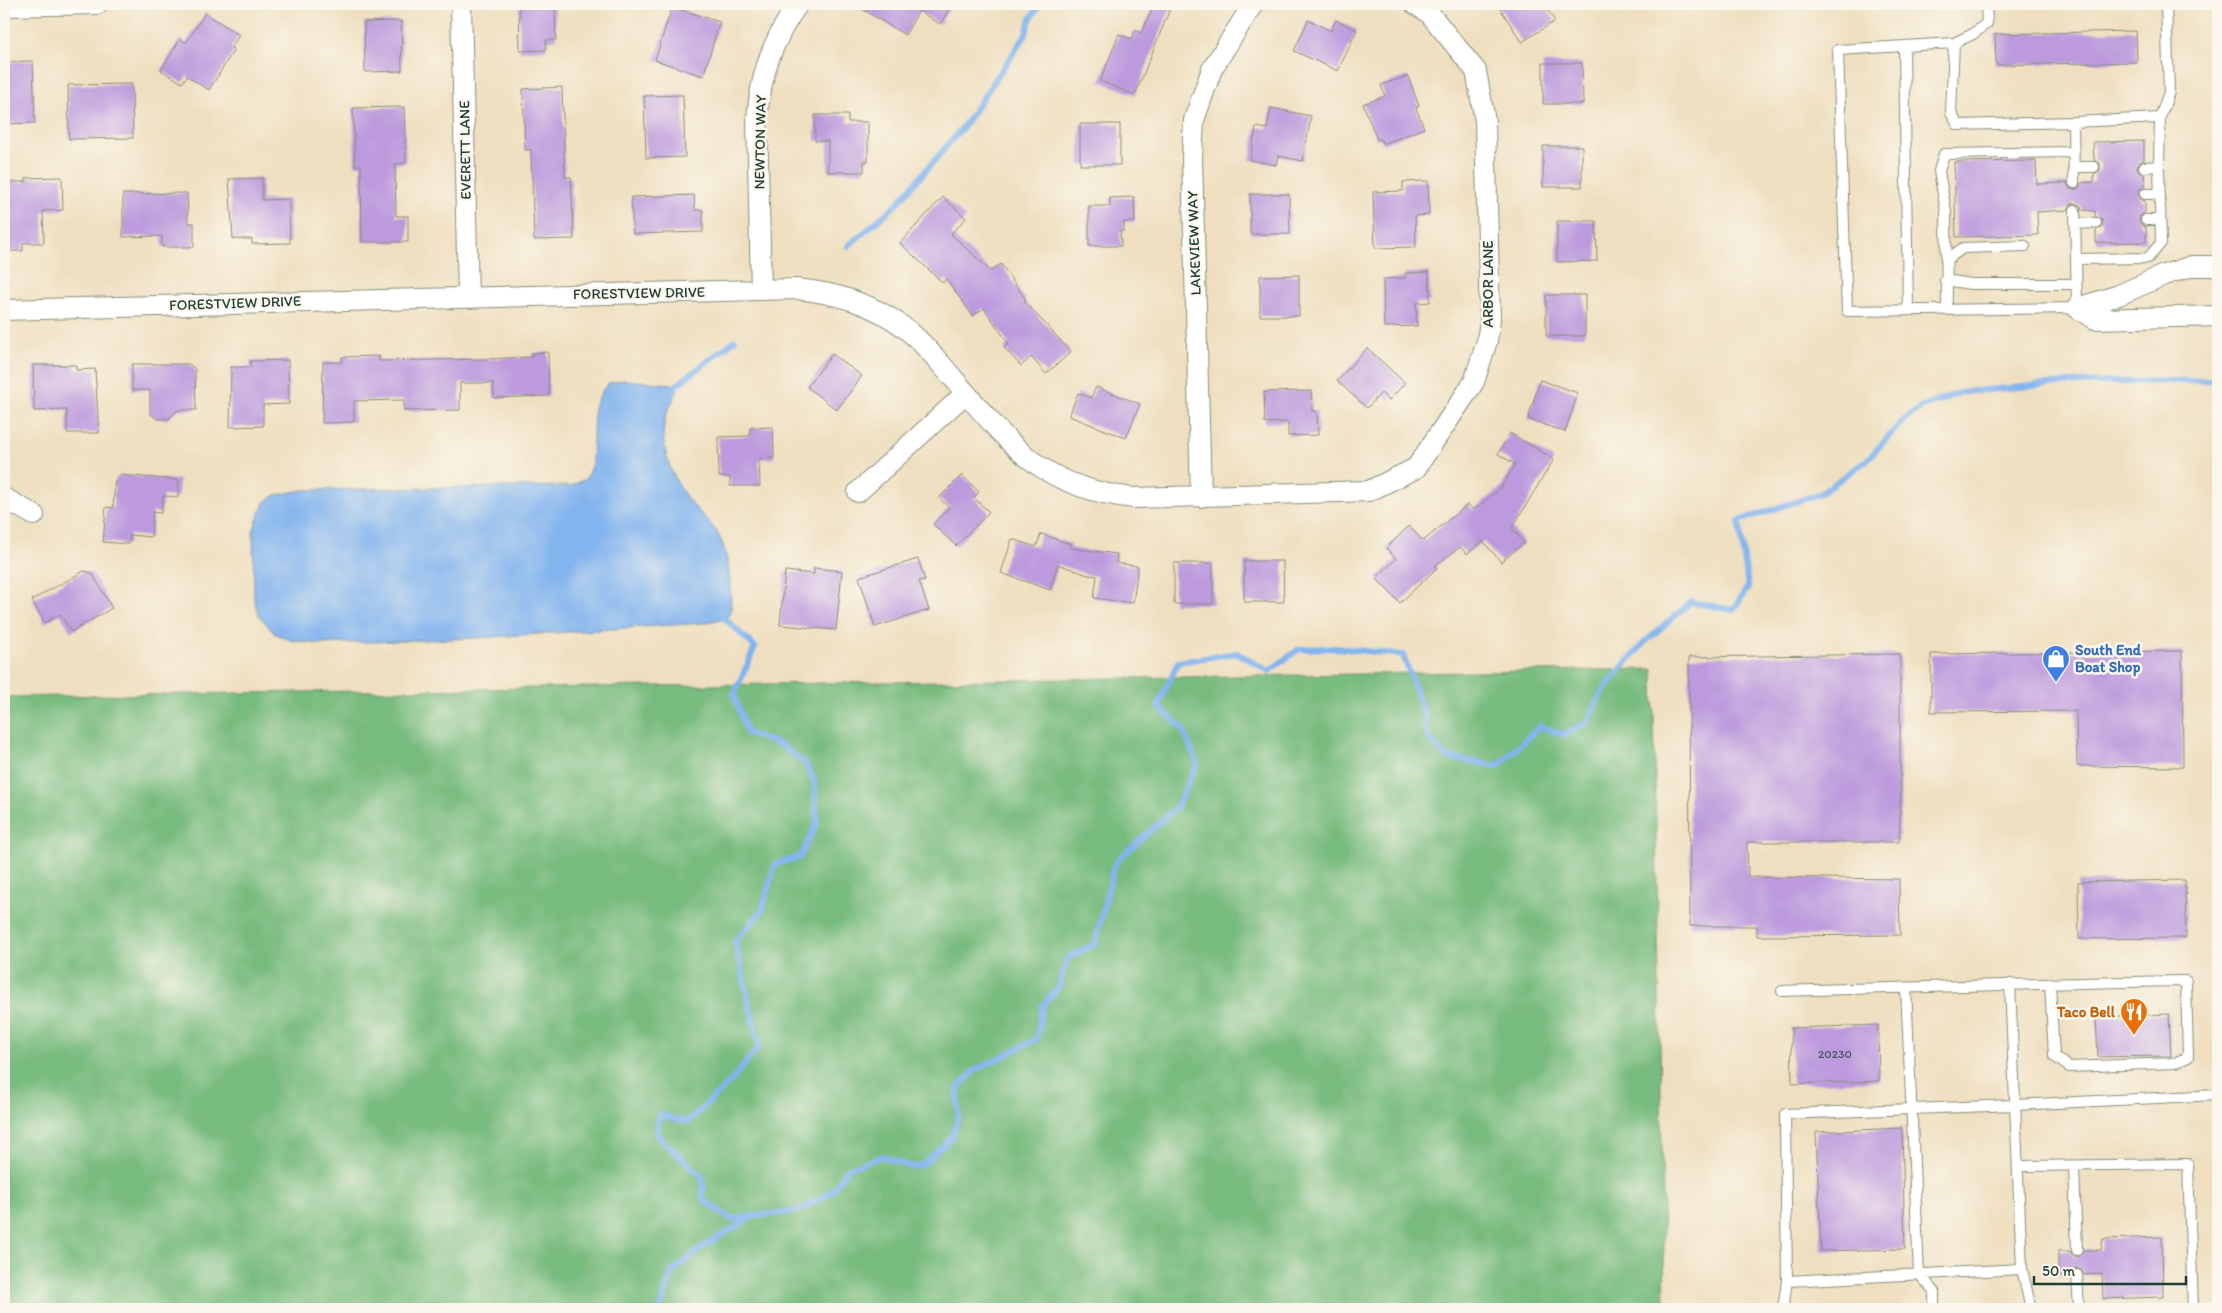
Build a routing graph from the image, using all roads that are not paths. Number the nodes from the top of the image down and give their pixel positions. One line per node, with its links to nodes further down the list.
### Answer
1 (97, 4): 8 (street)
2 (461, 4): 33 (street, EVERETT LANE)
3 (798, 4): 32 (street, NEWTON WAY)
4 (1252, 4): 41 (street, LAKEVIEW WAY)
5 (1415, 4): 41 (street, ARBOR LANE)
6 (1986, 4): 9 (lane)
7 (2166, 4): 11 (lane)
8 (4, 6)
9 (1954, 43): 10 (lane); 12 (lane)
10 (1904, 46): 37 (lane); 37 (lane)
11 (2160, 118): 12 (lane); 14 (lane)
12 (2073, 122): 13 (lane)
13 (2074, 152): 15 (lane); 28 (lane)
14 (2159, 166): 17 (lane); 20 (lane)
15 (2074, 167): 16 (lane); 18 (lane)
16 (2094, 167)
17 (2144, 167)
18 (2074, 183)
19 (2145, 194): 20 (lane)
20 (2160, 194): 23 (lane)
21 (2075, 210): 25 (lane)
22 (2146, 220): 23 (lane)
23 (2160, 220): 27 (lane)
24 (2096, 223): 25 (lane)
25 (2075, 224): 27 (lane)
26 (2025, 246): 28 (lane)
27 (2076, 259): 31 (lane)
28 (1946, 260): 30 (lane)
29 (2218, 266): 34 (street)
30 (1946, 280): 31 (lane); 35 (lane)
31 (2076, 284): 34 (lane)
32 (761, 290): 33 (street, FORESTVIEW DRIVE); 39 (street, FORESTVIEW DRIVE)
33 (468, 297): 36 (street, FORESTVIEW DRIVE)
34 (2076, 308): 35 (lane); 38 (street)
35 (1947, 309): 37 (lane)
36 (4, 310)
37 (1908, 310)
38 (2218, 316)
39 (966, 393): 40 (street); 41 (street, FORESTVIEW DRIVE)
40 (858, 492)
41 (1201, 497)
42 (4, 498): 43 (street)
43 (34, 514)
44 (2050, 983): 44 (lane); 45 (lane)
45 (2010, 984): 46 (lane); 49 (lane)
46 (1906, 988): 47 (lane); 50 (lane)
47 (1782, 991)
48 (2218, 1095): 49 (lane)
49 (2016, 1106): 50 (lane); 51 (lane)
50 (1910, 1109): 55 (lane); 57 (lane)
51 (2018, 1166): 52 (lane); 54 (lane)
52 (2074, 1166): 53 (lane); 62 (lane)
53 (2076, 1250)
54 (2022, 1269): 55 (lane); 60 (lane)
55 (1919, 1274): 57 (lane); 59 (lane)
56 (2077, 1275): 61 (lane)
57 (1788, 1281): 58 (lane)
58 (1783, 1309)
59 (1934, 1309)
60 (2031, 1309)
61 (2079, 1309)
62 (2193, 1309)

